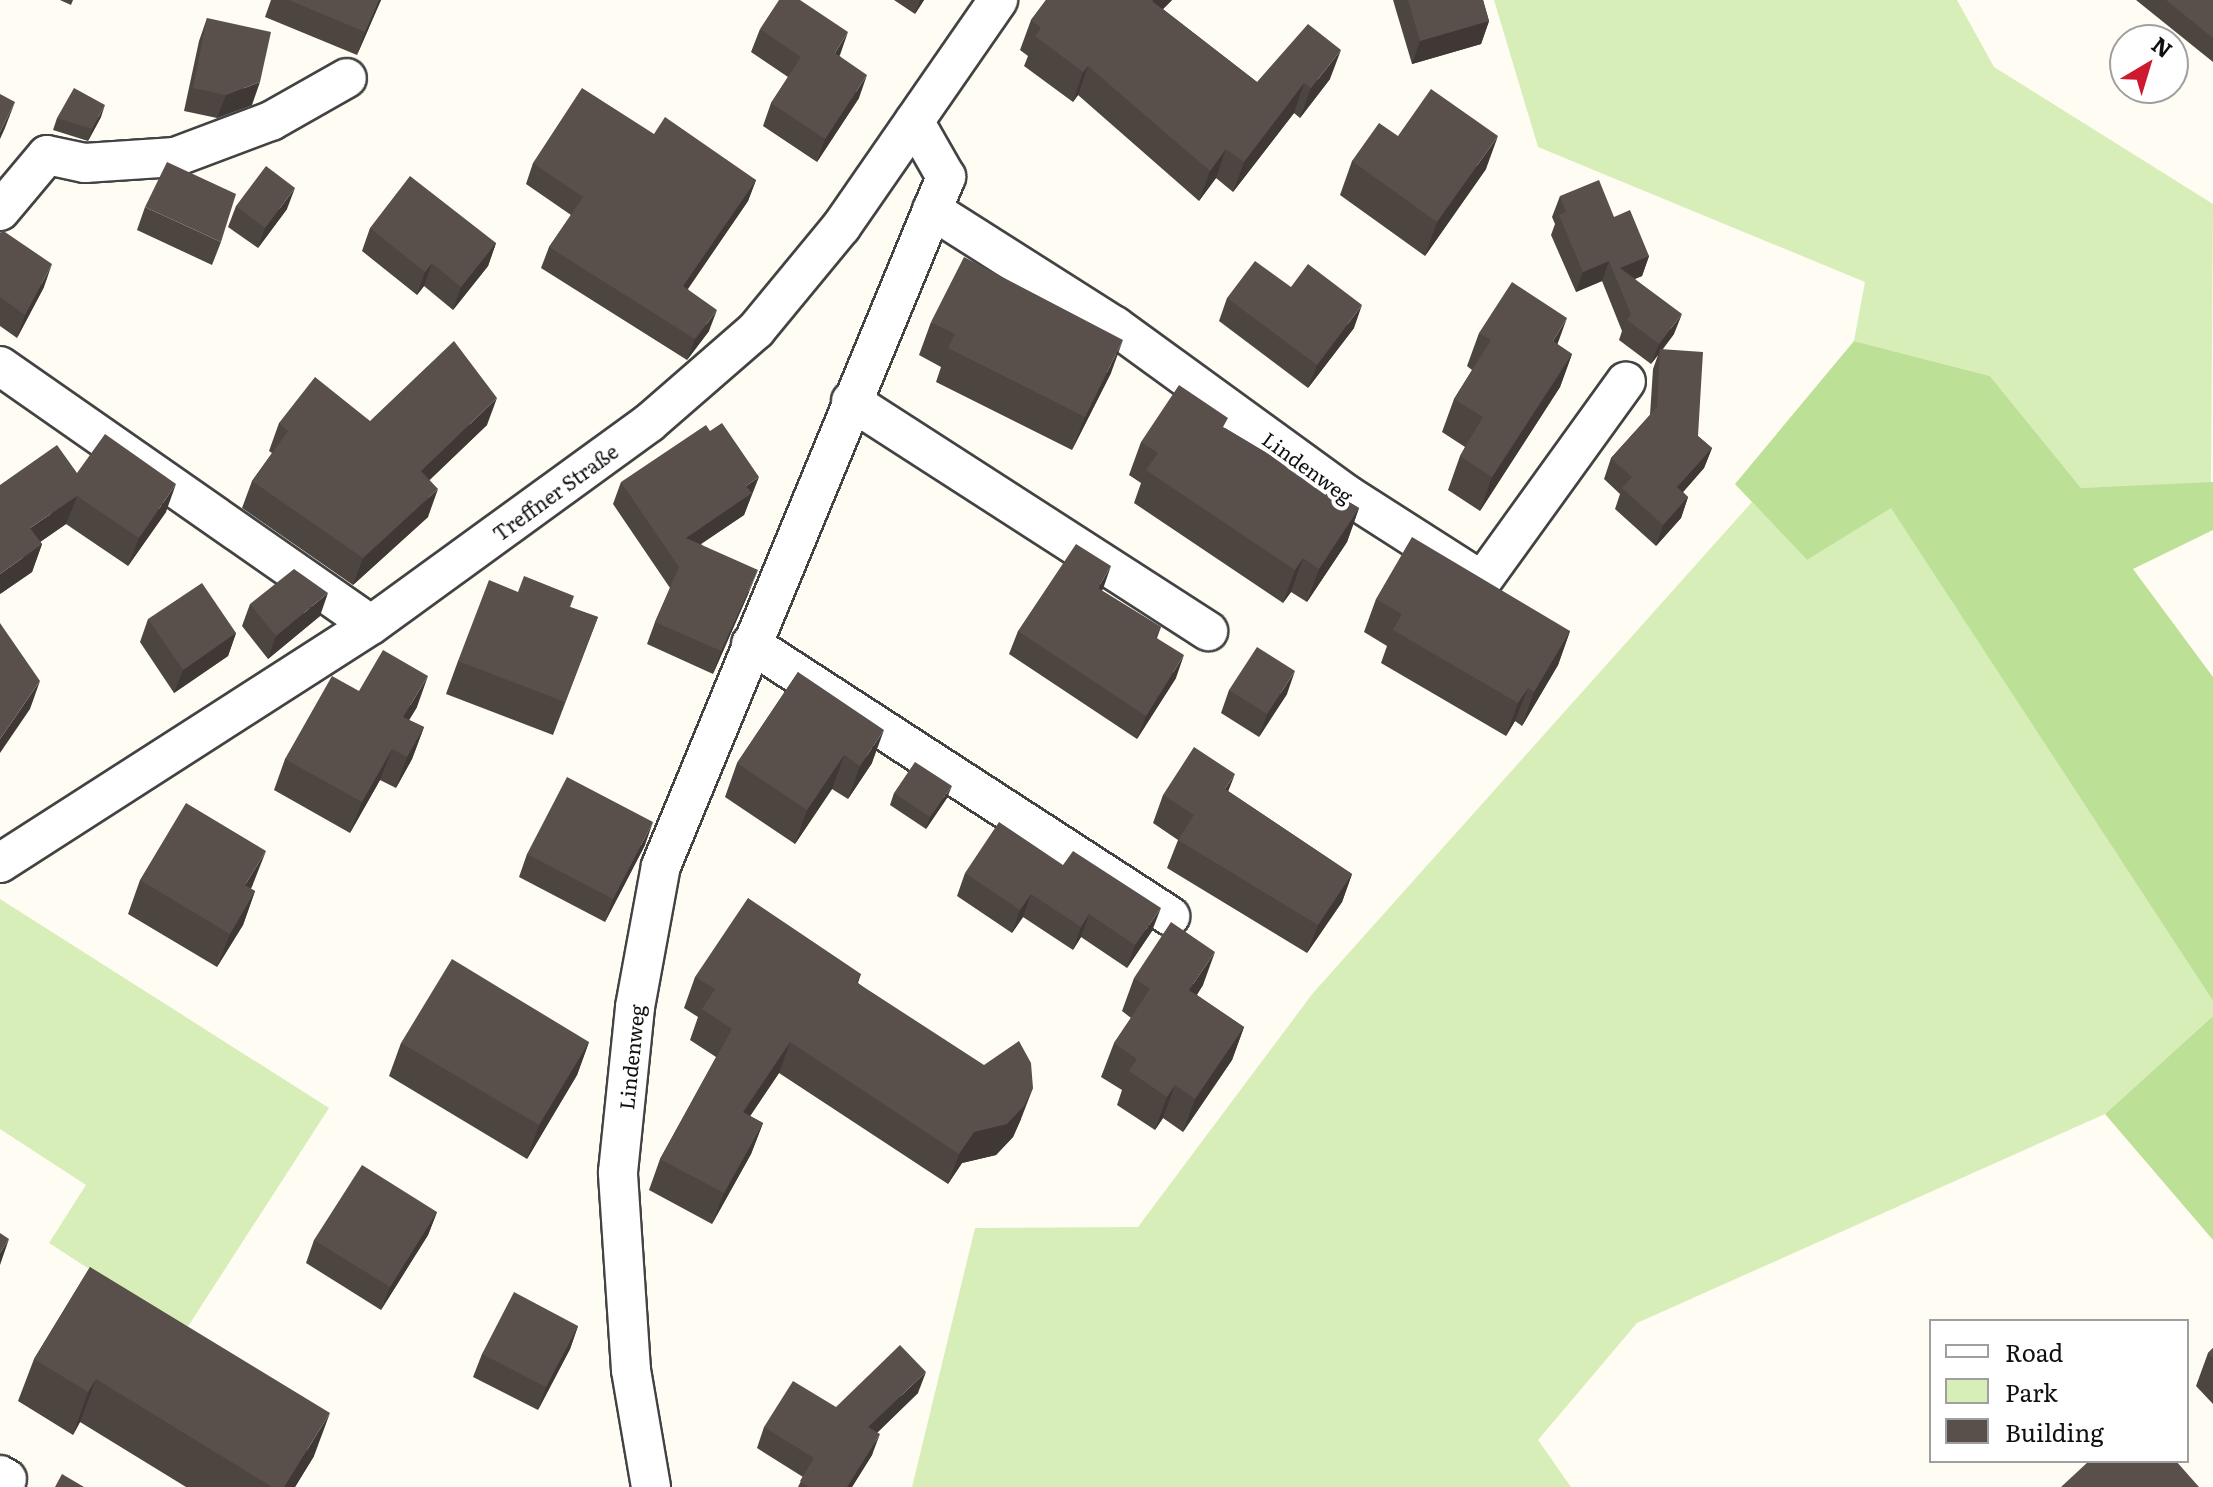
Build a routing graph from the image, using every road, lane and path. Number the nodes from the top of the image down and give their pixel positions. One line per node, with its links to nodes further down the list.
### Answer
1 (998, 0): 3 (street, Treffner Straße)
2 (347, 78): 5 (street)
3 (914, 121): 4 (street, Lindenweg); 9 (street, Treffner Straße)
4 (932, 210): 7 (street, Lindenweg); 8 (street, Lindenweg)
5 (0, 211)
6 (0, 366): 9 (street)
7 (1626, 381)
8 (851, 401): 10 (street); 11 (street, Lindenweg)
9 (371, 625): 12 (street, Treffner Straße)
10 (1208, 631)
11 (751, 644): 13 (street); 14 (street, Lindenweg)
12 (0, 863)
13 (1170, 916)
14 (651, 1487)

